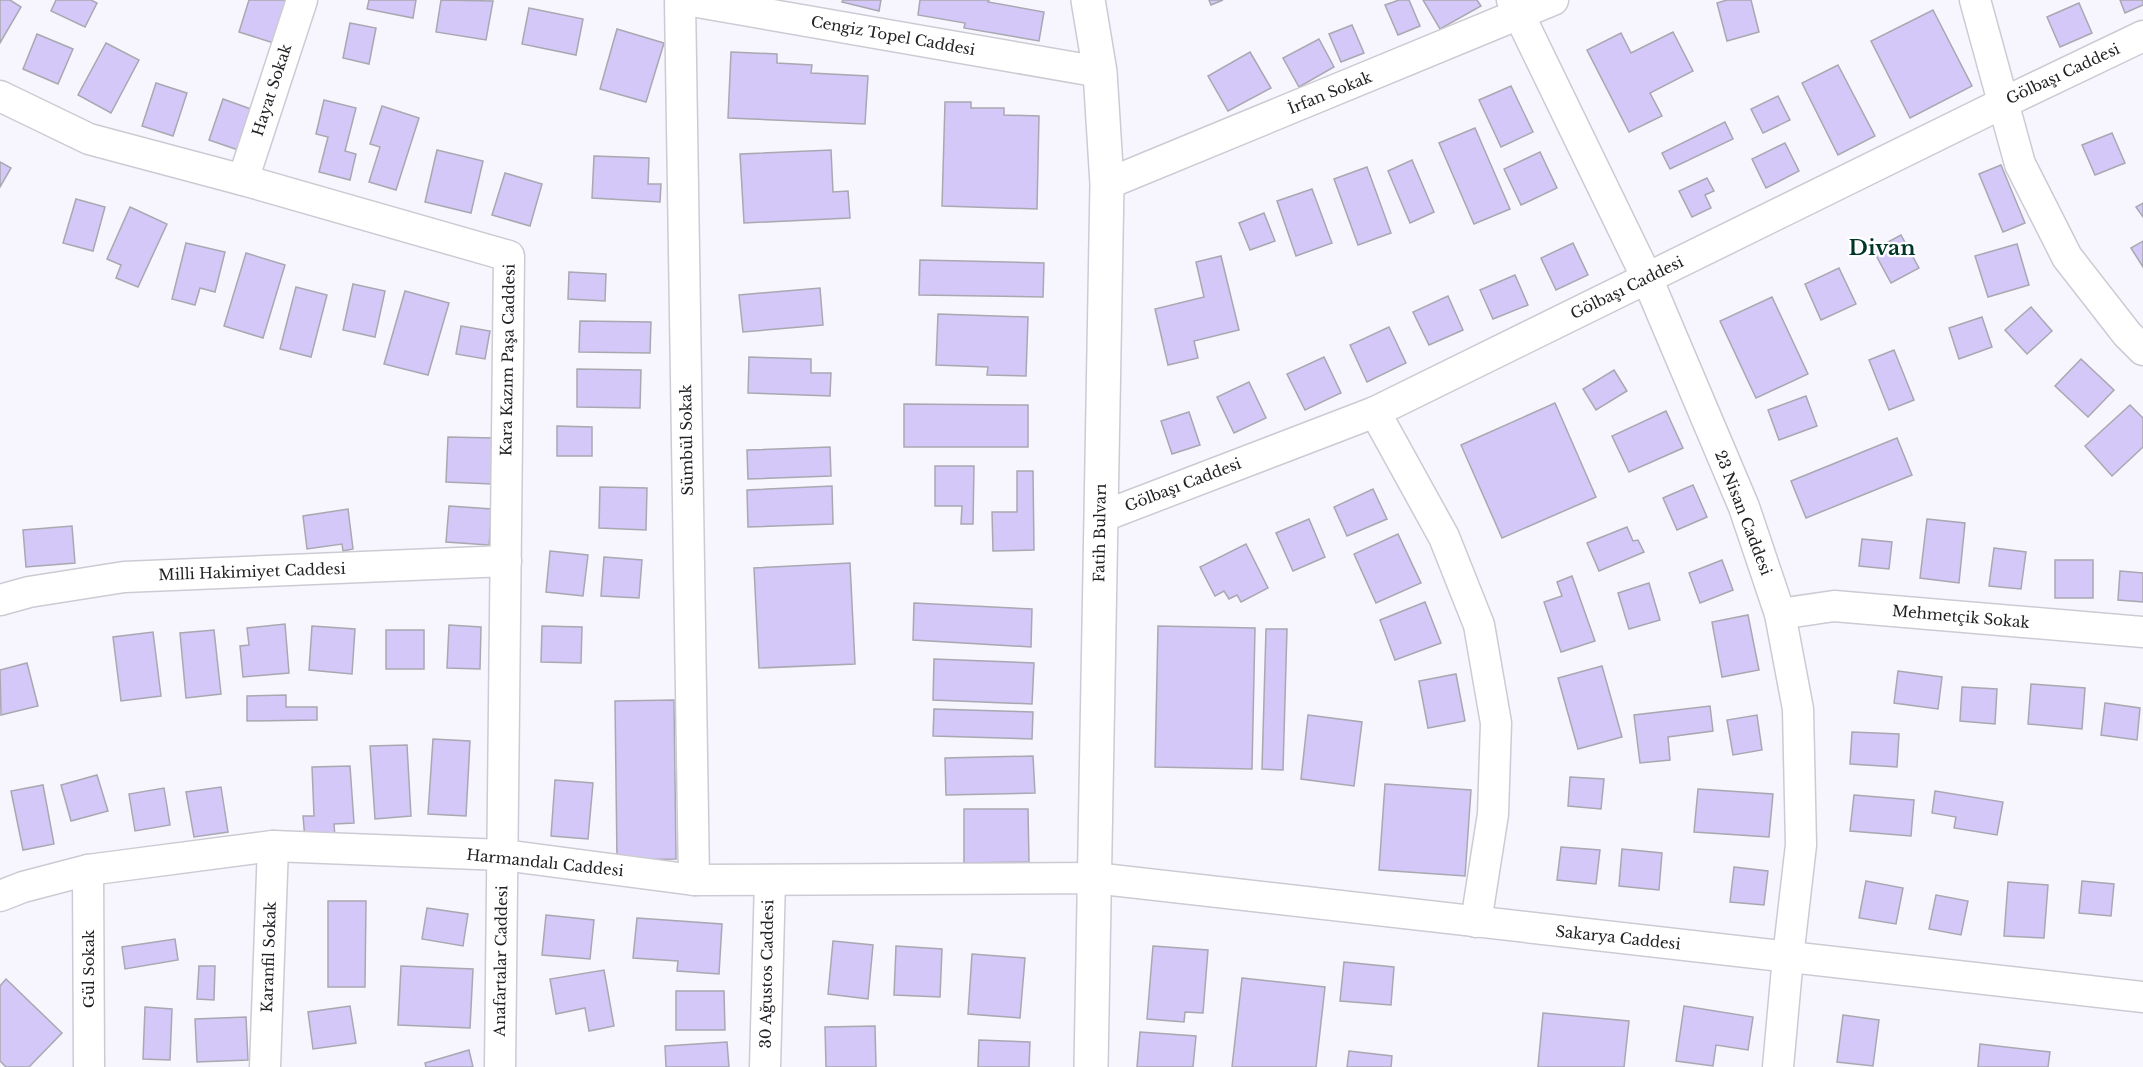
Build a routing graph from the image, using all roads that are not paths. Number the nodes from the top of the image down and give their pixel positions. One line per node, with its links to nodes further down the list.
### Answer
1 (302, 0): 12 (street, Hayat Sokak)
2 (680, 0): 26 (street, Sümbül Sokak)
3 (686, 0): 9 (street, Cengiz Topel Caddesi)
4 (1088, 0): 9 (street, Fatih Bulvarı)
5 (1553, 0): 7 (street, İrfan Sokak)
6 (1975, 0): 11 (street)
7 (1515, 8): 13 (street, İrfan Sokak); 14 (street, 23 Nisan Caddesi)
8 (2143, 36): 11 (street, Gölbaşı Caddesi)
9 (1100, 72): 13 (street, Fatih Bulvarı)
10 (0, 96): 12 (street, Kara Kazım Paşa Caddesi)
11 (2003, 103): 14 (street, Gölbaşı Caddesi); 15 (street)
12 (243, 180): 18 (street, Kara Kazım Paşa Caddesi)
13 (1107, 184): 17 (street, Fatih Bulvarı)
14 (1647, 278): 16 (street, Gölbaşı Caddesi); 20 (street, 23 Nisan Caddesi)
15 (2143, 350)
16 (1375, 412): 17 (street, Gölbaşı Caddesi); 29 (street)
17 (1101, 517): 25 (street, Fatih Bulvarı)
18 (506, 561): 19 (street, Milli Hakimiyet Caddesi); 23 (street, Kara Kazım Paşa Caddesi)
19 (0, 600)
20 (1780, 614): 21 (street, Mehmetçik Sokak); 30 (street, 23 Nisan Caddesi)
21 (2143, 632)
22 (273, 846): 23 (street, Harmandalı Caddesi); 24 (street, Harmandalı Caddesi); 33 (street, Karanfil Sokak)
23 (503, 855): 26 (street, Harmandalı Caddesi); 34 (street, Anafartalar Caddesi)
24 (88, 870): 28 (street, Harmandalı Caddesi); 32 (street, Gül Sokak)
25 (1094, 878): 27 (street, Harmandalı Caddesi); 29 (street, Sakarya Caddesi); 36 (street, Fatih Bulvarı)
26 (694, 880): 27 (street, Harmandalı Caddesi)
27 (770, 880): 35 (street, 30 Ağustos Caddesi)
28 (0, 896)
29 (1476, 922): 30 (street, Sakarya Caddesi)
30 (1788, 957): 31 (street, Sakarya Caddesi); 37 (street, 23 Nisan Caddesi)
31 (2143, 997)
32 (89, 1067)
33 (265, 1067)
34 (500, 1067)
35 (765, 1067)
36 (1091, 1067)
37 (1778, 1067)

